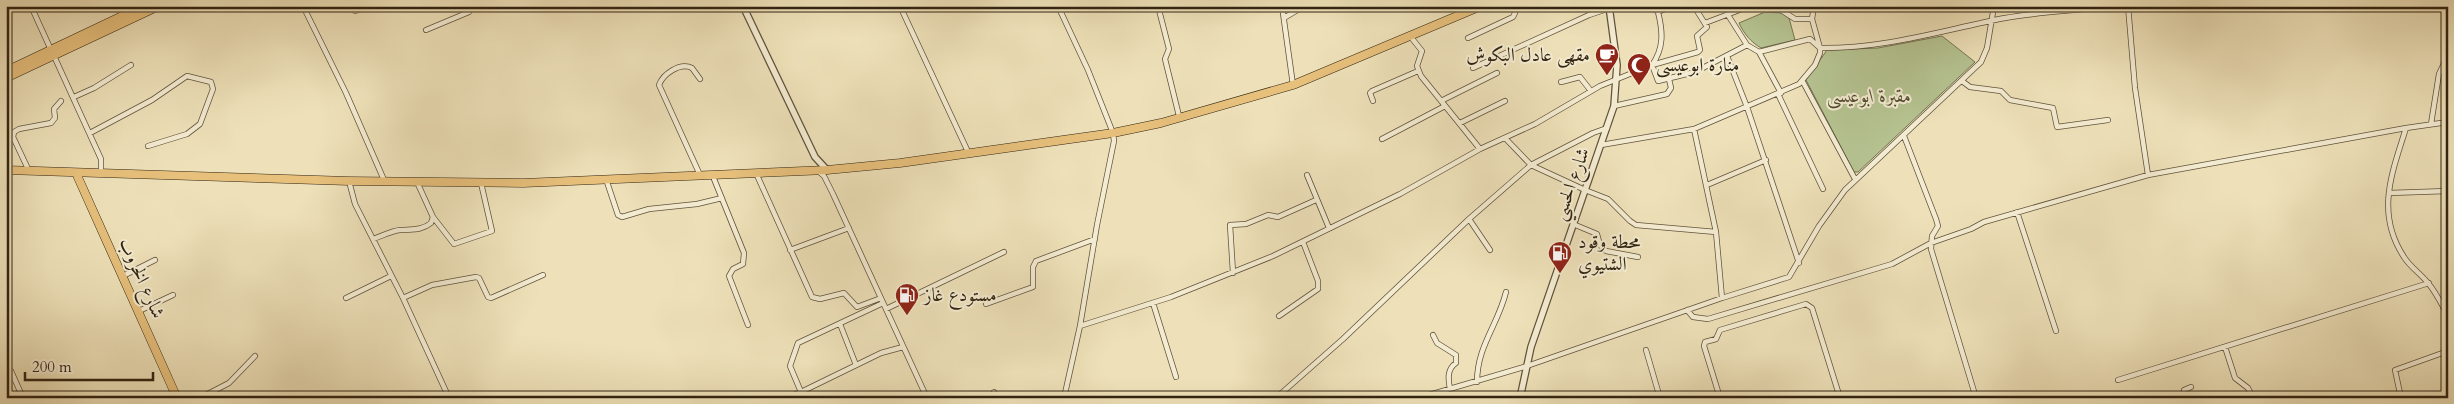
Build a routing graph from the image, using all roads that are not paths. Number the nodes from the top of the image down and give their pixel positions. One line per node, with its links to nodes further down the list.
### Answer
1 (31, 6): 38 (street)
2 (121, 6): 27 (street)
3 (144, 6): 27 (main road)
4 (158, 6): 38 (main road)
5 (303, 6): 99 (street)
6 (351, 6): 7 (street)
7 (371, 6)
8 (472, 6): 32 (street)
9 (744, 6): 82 (street)
10 (900, 6): 81 (street)
11 (1058, 6): 74 (street)
12 (1158, 6): 65 (street)
13 (1282, 6): 28 (street)
14 (1304, 6): 28 (street)
15 (1481, 6): 33 (main road)
16 (1513, 6): 34 (street)
17 (1651, 6): 25 (street)
18 (1672, 6): 25 (street)
19 (1694, 6): 31 (street)
20 (1814, 6): 29 (street)
21 (1994, 6): 30 (street)
22 (2107, 6): 30 (street)
23 (2128, 6): 96 (street)
24 (1610, 7): 43 (street); 48 (street, شارع الحسي)
25 (1658, 12): 42 (street)
26 (1728, 14): 29 (street); 31 (street); 35 (street)
27 (124, 15): 38 (main road)
28 (1284, 18): 54 (street)
29 (1812, 19): 36 (street)
30 (1993, 21): 36 (street); 51 (street)
31 (1705, 23): 42 (street)
32 (426, 30)
33 (1410, 36): 45 (street); 54 (main road)
34 (1468, 38)
35 (1747, 44): 37 (street); 40 (street)
36 (1820, 48): 37 (street); 53 (street)
37 (1759, 52): 56 (street)
38 (53, 53): 44 (main road); 47 (main road); 57 (street)
39 (2448, 55): 69 (street)
40 (1727, 56): 50 (street); 64 (street)
41 (131, 65): 57 (street)
42 (1652, 65): 48 (street); 50 (street)
43 (1473, 68)
44 (6, 70)
45 (1418, 71): 59 (street); 60 (street)
46 (1497, 74): 60 (street)
47 (6, 78)
48 (1617, 79): 55 (street); 63 (street, شارع الحسي)
49 (700, 80): 94 (street)
50 (1669, 80): 63 (street)
51 (1962, 81): 66 (street); 75 (street)
52 (1561, 82): 55 (street)
53 (1803, 82): 56 (street); 98 (street)
54 (1293, 85): 65 (main road)
55 (1591, 91): 76 (street)
56 (1780, 94): 64 (street); 104 (street)
57 (74, 98): 73 (street)
58 (61, 101): 86 (street)
59 (1373, 101)
60 (1441, 101): 62 (street)
61 (1505, 101): 68 (street)
62 (1445, 106): 68 (street); 77 (street)
63 (1614, 106): 70 (street, شارع الحسي)
64 (1747, 106): 72 (street); 83 (street)
65 (1179, 116): 74 (main road)
66 (2108, 120)
67 (2448, 122): 69 (street)
68 (1460, 123): 80 (street)
69 (2431, 124): 71 (street)
70 (1607, 128): 79 (street, شارع الحسي); 84 (street)
71 (2406, 128): 96 (street); 107 (street)
72 (1694, 129): 79 (street); 103 (street)
73 (90, 133): 78 (street); 92 (street)
74 (1113, 133): 81 (main road); 118 (street)
75 (1904, 136): 98 (street); 120 (street)
76 (1505, 138): 80 (street); 84 (street)
77 (1382, 139)
78 (148, 146)
79 (1601, 146): 105 (street, شارع الحسي)
80 (1480, 150): 115 (street)
81 (968, 154): 89 (main road)
82 (814, 157): 87 (street); 89 (street)
83 (1766, 160): 103 (street); 126 (street)
84 (1532, 165): 105 (street); 112 (street)
85 (6, 170): 86 (main road)
86 (28, 170): 91 (main road)
87 (803, 170): 88 (main road); 90 (main road)
88 (817, 170): 89 (main road); 114 (street)
89 (826, 170)
90 (756, 172): 93 (main road); 121 (street)
91 (76, 173): 92 (main road); 129 (main road, شارع الخروب)
92 (101, 173): 101 (main road)
93 (712, 174): 94 (main road); 108 (street)
94 (700, 175): 97 (main road)
95 (1307, 175): 109 (street)
96 (2148, 175): 110 (street)
97 (606, 179): 102 (main road); 108 (street)
98 (1855, 179): 126 (street)
99 (384, 180): 100 (main road); 101 (main road)
100 (416, 180): 102 (main road); 111 (street)
101 (349, 181): 117 (street)
102 (481, 183): 111 (street)
103 (1707, 185): 116 (street)
104 (1823, 189)
105 (1585, 190): 113 (street, شارع الحسي); 116 (street)
106 (2448, 191): 107 (street)
107 (2389, 193): 131 (street)
108 (722, 198): 147 (street)
109 (1316, 200): 115 (street); 127 (street)
110 (2017, 212): 120 (street); 149 (street)
111 (433, 217): 117 (street)
112 (1469, 220): 122 (street); 175 (street)
113 (1572, 224): 124 (street); 157 (street, شارع الحسي)
114 (849, 228): 121 (street); 136 (street)
115 (1329, 228): 119 (street)
116 (1716, 232): 137 (street)
117 (373, 239): 130 (street)
118 (1095, 239): 140 (street); 148 (street)
119 (1303, 242): 127 (street); 144 (street)
120 (1931, 243): 142 (street); 181 (street)
121 (790, 250): 136 (street)
122 (1490, 250)
123 (1004, 252): 141 (street)
124 (1638, 257)
125 (155, 260): 129 (street)
126 (1799, 263): 137 (street)
127 (1233, 272): 139 (street)
128 (543, 275): 135 (street)
129 (123, 276): 143 (main road, شارع الخروب)
130 (392, 276): 134 (street); 135 (street)
131 (2429, 283): 145 (street); 152 (street)
132 (1506, 292): 161 (street)
133 (172, 295): 143 (street)
134 (346, 298)
135 (403, 298): 170 (street)
136 (881, 298): 138 (street)
137 (1722, 298): 142 (street)
138 (883, 303): 141 (street); 146 (street)
139 (1153, 303): 148 (street); 159 (street)
140 (986, 304)
141 (886, 309): 151 (street)
142 (1687, 310): 157 (street)
143 (139, 311): 168 (main road, شارع الخروب)
144 (1279, 316)
145 (2448, 316)
146 (840, 324): 156 (street); 164 (street)
147 (748, 325)
148 (1080, 326): 174 (street)
149 (2056, 331)
150 (1433, 334): 163 (street)
151 (903, 347): 156 (street); 172 (street)
152 (2225, 347): 160 (street); 183 (street)
153 (1646, 350): 178 (street)
154 (2448, 351): 184 (street)
155 (255, 356): 169 (street)
156 (856, 364): 164 (street)
157 (1527, 366): 161 (street); 177 (street, شارع الحسي)
158 (6, 368): 167 (street)
159 (1176, 377)
160 (2118, 380)
161 (1477, 382): 163 (street)
162 (2191, 387): 182 (street)
163 (1450, 389): 166 (street)
164 (800, 392): 171 (street)
165 (994, 392): 173 (street)
166 (1427, 396): 176 (street)
167 (23, 398)
168 (177, 398)
169 (200, 398)
170 (449, 398)
171 (786, 398)
172 (927, 398)
173 (996, 398)
174 (1064, 398)
175 (1276, 398)
176 (1419, 398)
177 (1520, 398)
178 (1660, 398)
179 (1720, 398): 180 (street)
180 (1840, 398)
181 (1976, 398)
182 (2186, 398)
183 (2254, 398)
184 (2401, 398)

